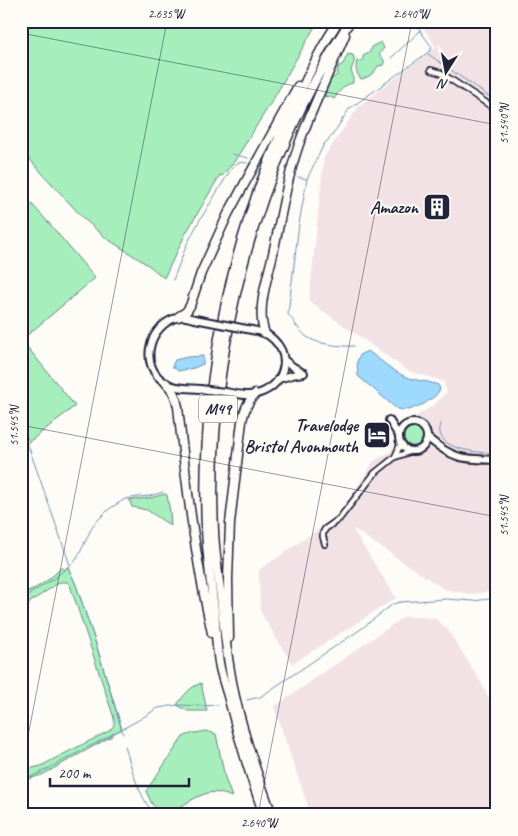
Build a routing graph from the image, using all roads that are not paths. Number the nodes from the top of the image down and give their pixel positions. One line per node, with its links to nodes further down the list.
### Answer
1 (339, 21): 3 (highway, M49)
2 (350, 21): 7 (highway, M49); 22 (highway, M49)
3 (330, 33): 6 (highway, M49); 21 (highway, M49)
4 (431, 70): 5 (street)
5 (497, 110)
6 (178, 318): 7 (street, bridge); 10 (street)
7 (261, 332): 8 (street)
8 (284, 360): 9 (street); 9 (street)
9 (278, 379): 11 (street)
10 (166, 383): 11 (street, bridge); 21 (highway, M49)
11 (255, 394): 22 (highway, M49)
12 (406, 425): 13 (street); 14 (street); 14 (street)
13 (428, 438): 15 (street); 16 (street)
14 (400, 439): 17 (street); 18 (street)
15 (421, 449): 16 (street); 17 (street)
16 (444, 450): 19 (street)
17 (412, 451): 18 (street)
18 (395, 457): 20 (street)
19 (497, 460)
20 (326, 544)
21 (219, 666): 23 (highway, M49)
22 (233, 688): 24 (highway, M49)
23 (264, 815)
24 (272, 815)

